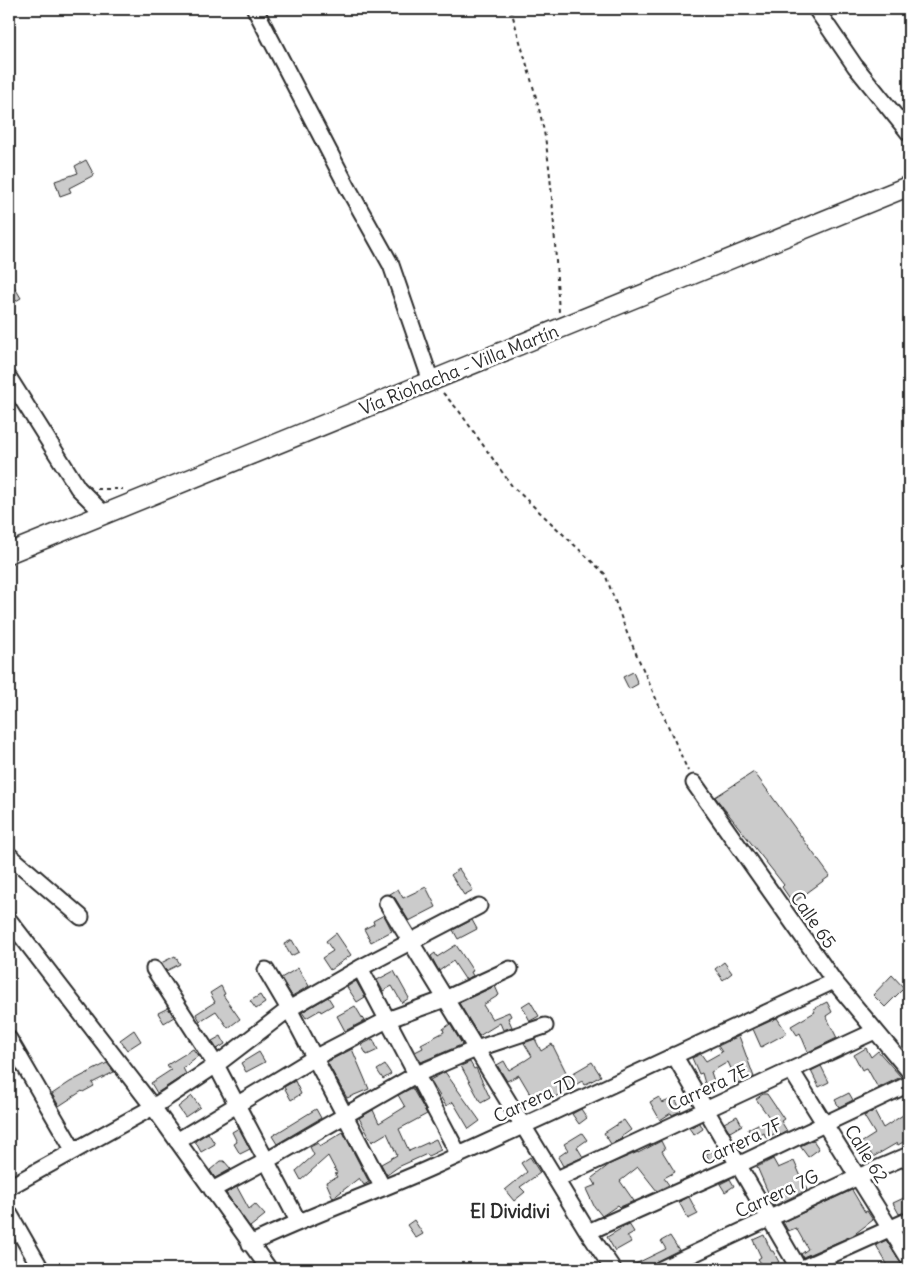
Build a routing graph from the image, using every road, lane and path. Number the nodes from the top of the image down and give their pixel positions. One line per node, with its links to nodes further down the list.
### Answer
1 (255, 9): 8 (street)
2 (511, 9): 6 (path)
3 (816, 9): 4 (street)
4 (909, 132)
5 (909, 186): 6 (main road, Vía Riohacha - Villa Martín)
6 (560, 329): 8 (main road, Vía Riohacha - Villa Martín)
7 (9, 378): 9 (street)
8 (431, 381): 11 (main road, Vía Riohacha - Villa Martín); 13 (path)
9 (78, 488): 10 (path); 11 (street)
10 (125, 490)
11 (104, 514): 12 (main road, Vía Riohacha - Villa Martín)
12 (9, 553)
13 (694, 783): 24 (street, Calle 65)
14 (9, 855): 17 (street)
15 (386, 903): 19 (street)
16 (479, 906): 19 (street)
17 (81, 917)
18 (9, 920): 40 (street)
19 (411, 942): 20 (street); 25 (street)
20 (360, 968): 26 (street); 27 (street)
21 (154, 969): 34 (street)
22 (510, 969): 25 (street)
23 (266, 970): 26 (street)
24 (834, 981): 29 (street, Calle 65); 32 (street, Carrera 7D)
25 (446, 999): 27 (street); 31 (street)
26 (289, 1009): 33 (street); 34 (street)
27 (387, 1020): 33 (street); 37 (street)
28 (545, 1026): 31 (street)
29 (876, 1031): 35 (street, Carrera 7E); 36 (street, Calle 65)
30 (9, 1039): 46 (street)
31 (476, 1049): 37 (street); 44 (street)
32 (674, 1055): 41 (street); 44 (street, Carrera 7D)
33 (314, 1058): 39 (street); 42 (street)
34 (216, 1066): 39 (street); 40 (street)
35 (791, 1070): 41 (street, Carrera 7E); 43 (street, Calle 62)
36 (909, 1071)
37 (417, 1074): 42 (street); 47 (street)
38 (909, 1084): 43 (street, Carrera 7F)
39 (237, 1105): 45 (street); 49 (street)
40 (153, 1107): 45 (street); 46 (street)
41 (706, 1110): 50 (street); 52 (street, Carrera 7E)
42 (344, 1116): 49 (street); 54 (street)
43 (825, 1124): 50 (street, Carrera 7F); 51 (street, Calle 62)
44 (524, 1126): 47 (street, Carrera 7D); 52 (street)
45 (177, 1141): 55 (street)
46 (74, 1151): 53 (street)
47 (458, 1155): 54 (street, Carrera 7D)
48 (909, 1155): 51 (street, Carrera 7G)
49 (266, 1161): 55 (street); 59 (street)
50 (738, 1165): 57 (street); 61 (street, Carrera 7F)
51 (858, 1176): 57 (street, Carrera 7G); 60 (street, Calle 62)
52 (556, 1179): 61 (street)
53 (9, 1188)
54 (383, 1188): 59 (street, Carrera 7D)
55 (212, 1190): 62 (street)
56 (9, 1213): 64 (street)
57 (770, 1218): 67 (street, Carrera 7G); 68 (street)
58 (909, 1220): 60 (street)
59 (298, 1221): 62 (street, Carrera 7D)
60 (891, 1228): 63 (street, Calle 62); 68 (street)
61 (588, 1232): 66 (street)
62 (250, 1244): 65 (street)
63 (909, 1259)
64 (40, 1269)
65 (269, 1269)
66 (613, 1269)
67 (661, 1269)
68 (799, 1269)

